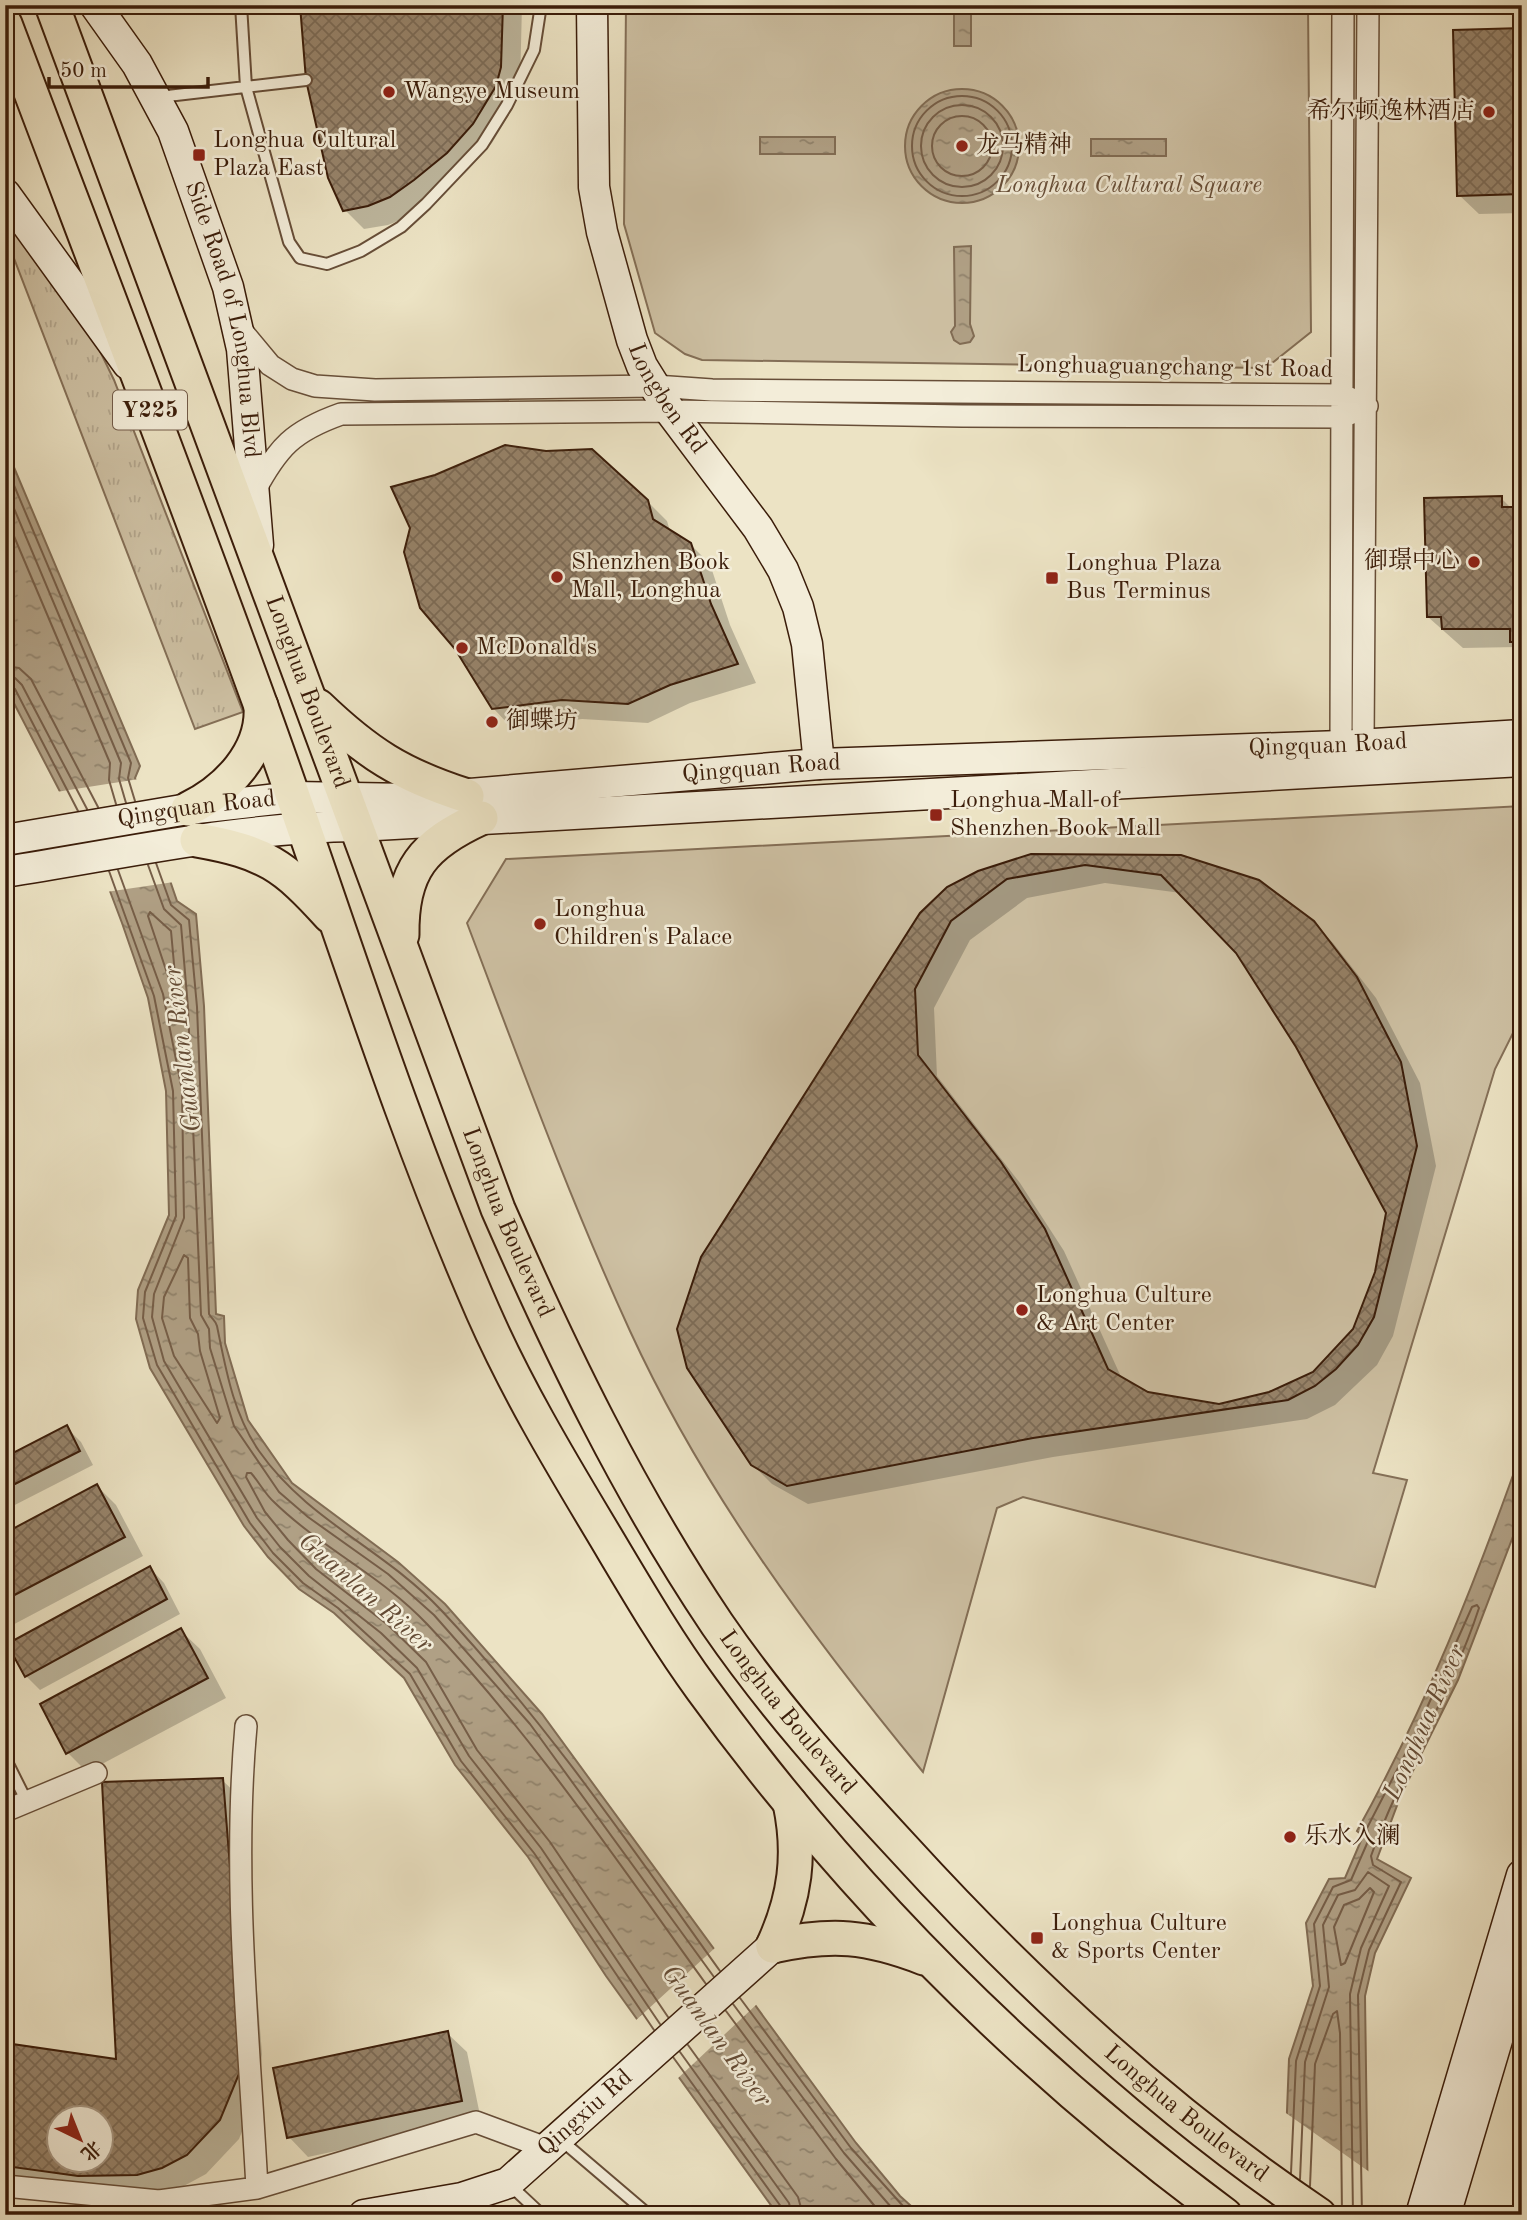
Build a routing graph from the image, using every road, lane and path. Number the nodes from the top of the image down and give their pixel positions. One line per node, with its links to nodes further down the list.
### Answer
1 (52, 5): 21 (main road, Longhua Boulevard / Y225)
2 (95, 5): 11 (main road, Side Road of Longhua Blvd)
3 (241, 5): 10 (lane)
4 (541, 5): 10 (lane)
5 (592, 5): 15 (main road, Longben Rd)
6 (1343, 5): 16 (street)
7 (1368, 5): 17 (street)
8 (5, 24): 14 (main road, Longhua Boulevard / Y225)
9 (306, 80): 10 (lane)
10 (246, 87): 11 (lane)
11 (157, 97): 13 (main road, Side Road of Longhua Blvd)
12 (5, 194): 14 (main road)
13 (236, 322): 15 (street, Longhuaguangchang 1st Road); 20 (main road, Side Road of Longhua Blvd)
14 (137, 377): 23 (main road, Longhua Boulevard / Y225)
15 (655, 386): 16 (street, Longhuaguangchang 1st Road); 18 (main road, Longben Rd)
16 (1342, 395): 17 (street, Longhuaguangchang 1st Road); 19 (street)
17 (1367, 406): 19 (street, Longhuaguangchang 1st Road); 25 (street)
18 (670, 411): 19 (street, Longhuaguangchang 1st Road); 20 (street, Longhuaguangchang 1st Road); 27 (main road, Longben Rd)
19 (1343, 417): 25 (street)
20 (254, 492): 21 (main road, Side Road of Longhua Blvd)
21 (259, 560): 22 (main road, Longhua Boulevard / Y225)
22 (312, 701): 28 (main road); 29 (main road, Longhua Boulevard / Y225)
23 (261, 704): 30 (main road, Longhua Boulevard / Y225); 31 (main road)
24 (1522, 735): 25 (main road, Qingquan Road)
25 (1352, 745): 27 (main road, Qingquan Road)
26 (1522, 761): 28 (main road, Qingquan Road)
27 (819, 764): 28 (main road, Qingquan Road)
28 (474, 807): 29 (main road, Qingquan Road); 35 (main road)
29 (353, 811): 30 (main road, Qingquan Road); 35 (main road, Longhua Boulevard)
30 (299, 812): 31 (main road, Qingquan Road); 34 (main road, Longhua Boulevard)
31 (192, 825): 32 (main road, Qingquan Road); 33 (main road, Qingquan Road); 34 (main road)
32 (19, 837)
33 (5, 872)
34 (338, 925): 40 (main road, Longhua Boulevard)
35 (402, 948): 54 (main road, Longhua Boulevard)
36 (246, 1726): 49 (street)
37 (5, 1758): 39 (lane)
38 (96, 1773): 39 (street)
39 (27, 1802): 41 (street)
40 (790, 1802): 43 (main road); 45 (main road, Longhua Boulevard)
41 (5, 1811)
42 (1522, 1875): 55 (main road)
43 (773, 1946): 45 (main road); 46 (main road, Qingxiu Rd)
44 (1522, 1956): 56 (main road)
45 (929, 1961): 50 (main road, Longhua Boulevard)
46 (552, 2143): 47 (main road, Qingxiu Rd); 49 (street); 53 (lane)
47 (508, 2183): 51 (lane); 52 (main road, Qingxiu Rd)
48 (5, 2186): 49 (street)
49 (257, 2188)
50 (1217, 2209)
51 (541, 2214)
52 (364, 2215)
53 (649, 2215)
54 (1319, 2215)
55 (1421, 2215)
56 (1445, 2215)

